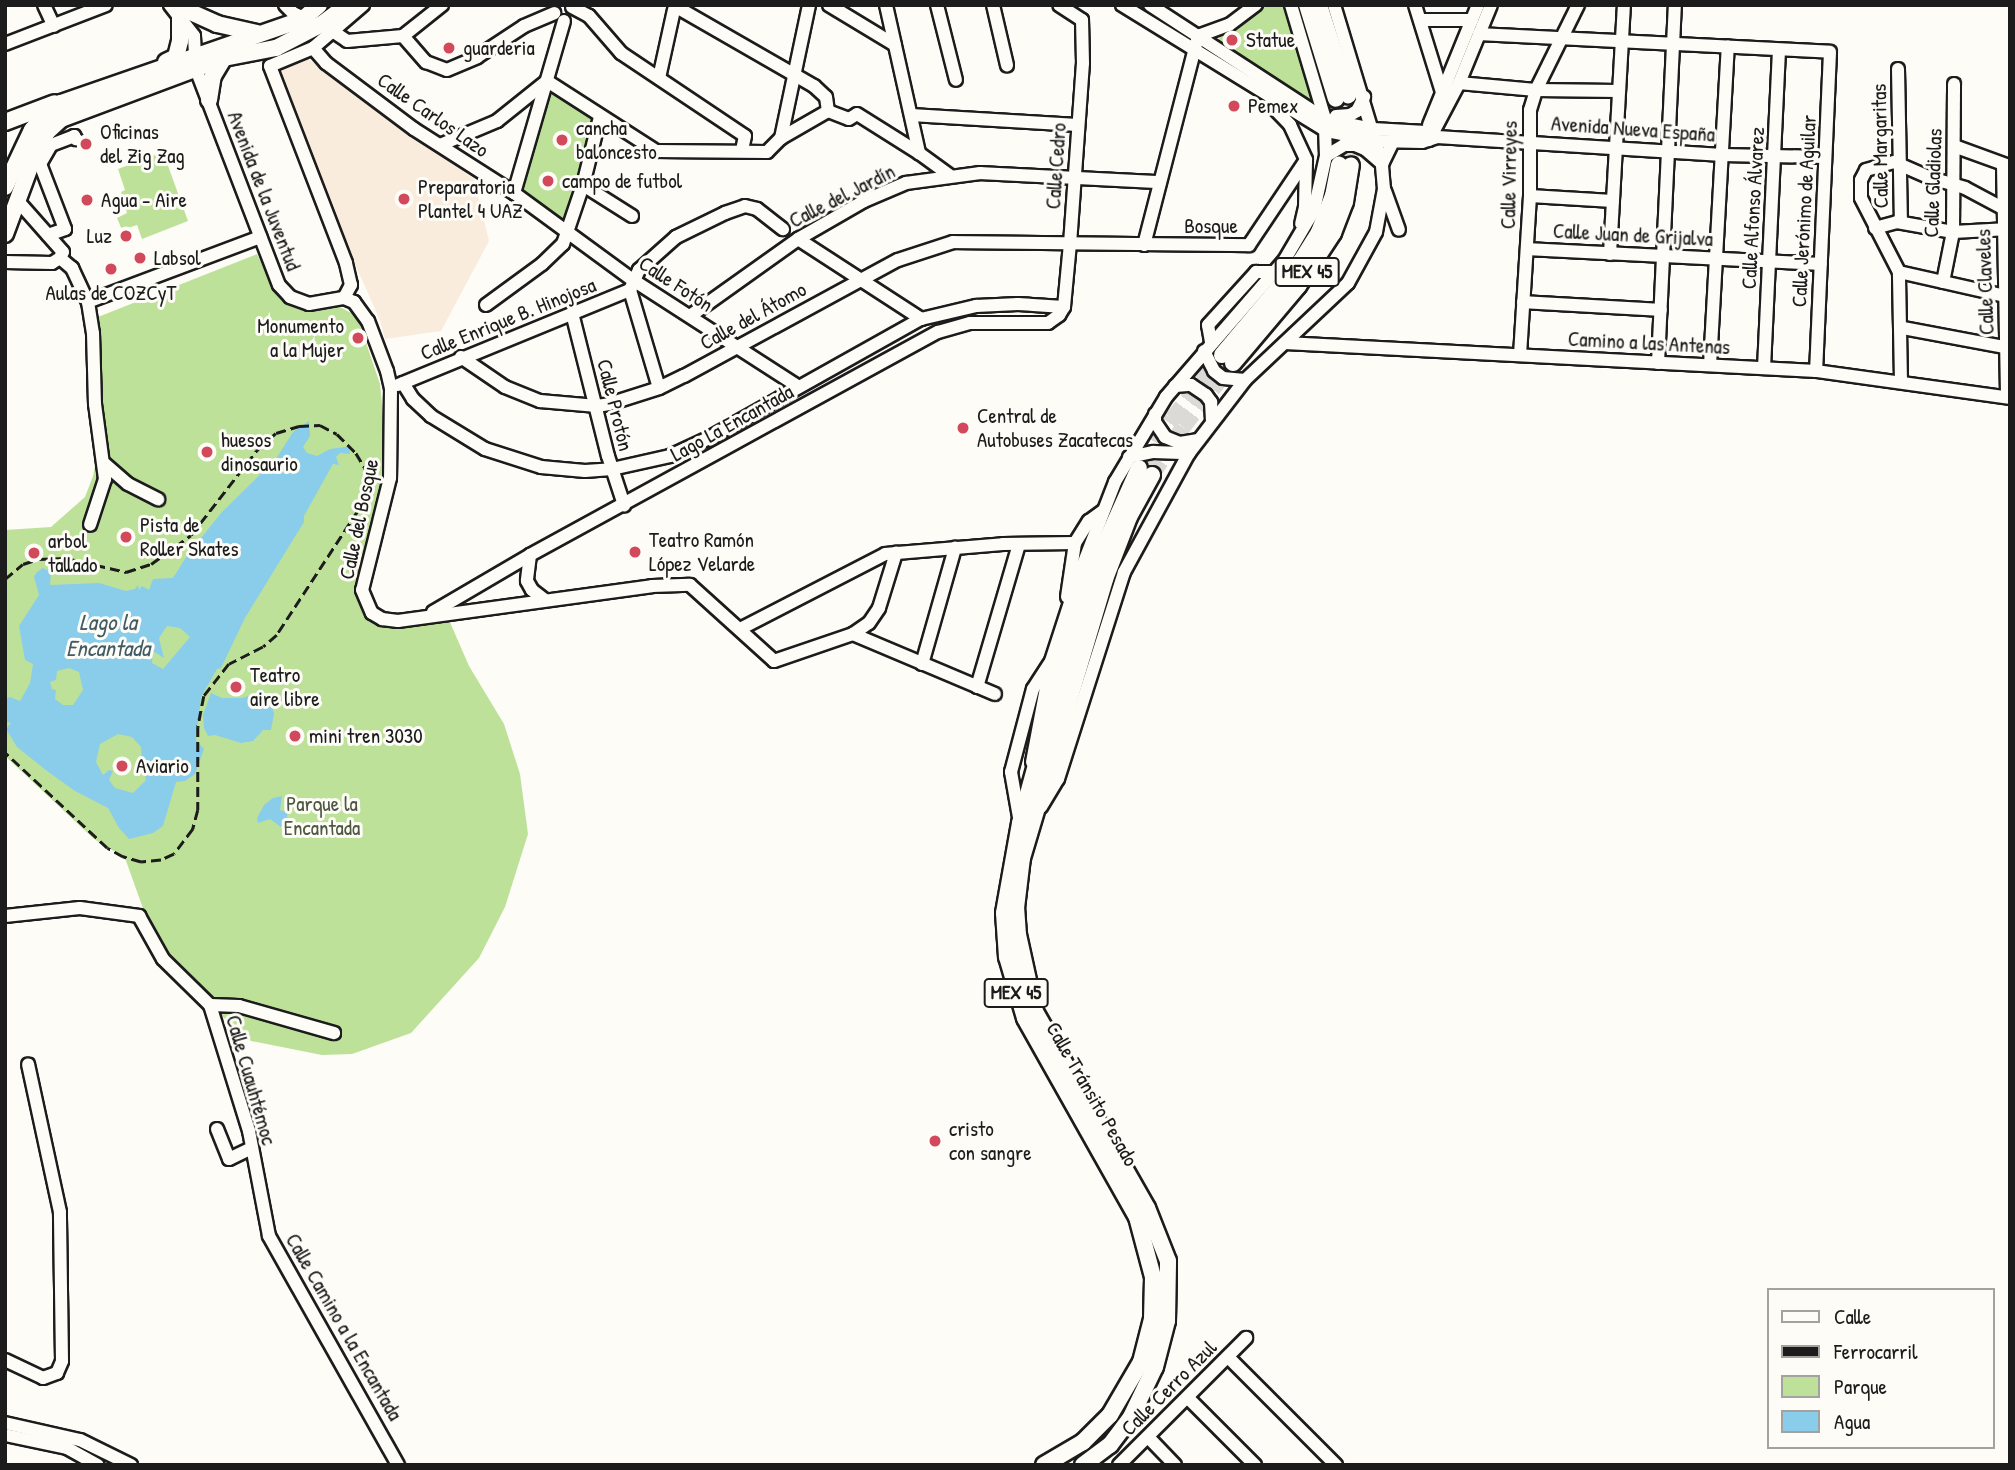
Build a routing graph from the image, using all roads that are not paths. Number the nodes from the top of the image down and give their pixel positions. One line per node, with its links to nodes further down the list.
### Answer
1 (44, 5): 34 (street)
2 (285, 5): 31 (street)
3 (319, 5): 31 (main road)
4 (346, 5): 35 (main road)
5 (363, 5): 35 (street)
6 (442, 5): 38 (street)
7 (809, 5): 54 (street)
8 (829, 5): 44 (street)
9 (886, 5): 44 (street)
10 (937, 5): 57 (street)
11 (993, 5): 51 (street)
12 (1059, 5): 72 (street, Calle Cedro)
13 (1122, 5): 48 (street)
14 (1150, 5): 39 (street)
15 (1256, 5): 39 (street)
16 (1291, 5): 66 (street)
17 (1307, 5): 66 (main road)
18 (1319, 5): 66 (main road)
19 (1334, 5): 66 (street)
20 (1415, 5): 32 (street)
21 (1478, 5): 33 (street)
22 (1491, 5): 37 (street)
23 (1578, 5): 40 (street, Calle Virreyes)
24 (1624, 5): 41 (street)
25 (1675, 5): 43 (street)
26 (103, 6): 34 (street)
27 (571, 6): 30 (street); 56 (street)
28 (676, 7): 54 (street); 56 (street)
29 (179, 10): 36 (main road); 50 (street, Avenida de la Juventud); 53 (main road)
30 (558, 13): 38 (street); 58 (street)
31 (303, 19): 35 (street); 36 (main road)
32 (1420, 20): 33 (street); 64 (street)
33 (1472, 20): 64 (street)
34 (54, 26): 42 (street)
35 (328, 28): 38 (street); 46 (street); 49 (main road)
36 (259, 34): 50 (main road)
37 (1479, 34): 40 (street); 59 (street)
38 (403, 36)
39 (1198, 37): 48 (street); 73 (street)
40 (1560, 38): 41 (street); 62 (street, Calle Virreyes)
41 (1624, 40): 43 (street); 63 (street)
42 (6, 42)
43 (1673, 44): 45 (street); 84 (street)
44 (895, 45): 69 (street)
45 (1728, 47): 47 (street); 86 (street)
46 (313, 48): 80 (street, Calle Carlos Lazo); 133 (street)
47 (1779, 50): 87 (street, Calle Alfonso Álvarez); 88 (street, Calle Jerónimo de Aguilar)
48 (1194, 52): 61 (street); 96 (street)
49 (224, 58): 50 (main road); 65 (main road)
50 (200, 64): 53 (main road); 55 (main road); 65 (street, Avenida de la Juventud)
51 (1007, 65)
52 (1898, 69): 92 (street, Calle Margaritas)
53 (153, 70): 67 (main road)
54 (794, 76): 68 (street); 77 (street)
55 (169, 78): 65 (main road); 99 (main road)
56 (659, 78): 83 (street)
57 (956, 80)
58 (547, 81): 70 (street); 80 (street); 101 (street)
59 (1459, 83): 62 (street); 76 (street)
60 (1954, 84): 81 (street, Calle Gladiolas)
61 (1254, 89): 73 (street); 89 (street)
62 (1536, 90): 63 (street); 79 (street, Calle Virreyes)
63 (1618, 91): 82 (street)
64 (1442, 92): 76 (street)
65 (208, 97): 115 (street, Avenida de la Juventud)
66 (1343, 99): 73 (street); 74 (street); 75 (street)
67 (61, 103): 71 (main road); 99 (main road)
68 (828, 111): 77 (street); 85 (street)
69 (911, 115): 72 (street); 85 (street)
70 (600, 117): 83 (street); 97 (street)
71 (5, 122)
72 (1078, 125): 95 (street, Calle Cedro)
73 (1326, 125): 74 (street, Avenida Nueva España); 90 (street)
74 (1374, 135): 75 (street, Avenida Nueva España); 91 (street)
75 (1393, 136): 76 (street, Avenida Nueva España); 91 (street)
76 (1429, 137): 79 (street, Avenida Nueva España)
77 (781, 138): 83 (street)
78 (76, 139): 113 (street)
79 (1530, 142): 82 (street, Avenida Nueva España); 102 (street, Calle Virreyes)
80 (440, 145): 101 (street, Calle Carlos Lazo)
81 (1954, 146): 93 (street); 98 (street, Calle Gladiolas)
82 (1615, 149): 84 (street, Avenida Nueva España); 103 (street)
83 (742, 150)
84 (1668, 152): 86 (street, Avenida Nueva España); 122 (street)
85 (919, 153): 94 (street)
86 (1722, 155): 87 (street, Avenida Nueva España); 124 (street)
87 (1774, 156): 88 (street, Avenida Nueva España); 125 (street, Calle Alfonso Álvarez)
88 (1825, 157): 127 (street, Calle Jerónimo de Aguilar)
89 (1306, 160): 118 (street, Bosque); 119 (street)
90 (1339, 162): 91 (street); 119 (street); 149 (main road, MEX 45)
91 (1382, 164): 100 (street)
92 (1900, 164): 98 (street); 106 (street, Calle Margaritas); 107 (street)
93 (2007, 166): 104 (street, Calle Claveles)
94 (949, 175): 95 (street, Calle del Jardín); 116 (street, Calle del Jardín)
95 (1075, 179): 96 (street, Calle del Jardín); 117 (street, Calle Cedro)
96 (1160, 182): 118 (street)
97 (583, 185): 105 (street); 114 (street)
98 (1952, 185): 104 (street); 111 (street, Calle Gladiolas)
99 (9, 188): 112 (main road); 113 (street)
100 (1384, 189): 110 (street); 143 (street)
101 (514, 193): 114 (street, Calle Carlos Lazo)
102 (1530, 196): 103 (street); 120 (street, Calle Virreyes)
103 (1613, 201): 121 (street)
104 (2006, 211): 109 (street, Calle Claveles)
105 (632, 216)
106 (1902, 222): 107 (street); 111 (street)
107 (1875, 228): 128 (street)
108 (783, 229): 131 (street)
109 (2006, 229): 111 (street); 132 (street, Calle Claveles)
110 (1399, 230)
111 (1954, 232): 130 (street, Calle Gladiolas)
112 (5, 234)
113 (48, 235): 123 (street)
114 (568, 235): 131 (street, Calle Fotón); 136 (street)
115 (260, 237): 133 (street, Avenida de la Juventud); 134 (street)
116 (798, 239): 129 (street); 140 (street, Calle del Jardín)
117 (1070, 244): 118 (street, Bosque); 129 (street, Calle del Átomo); 137 (street, Calle Cedro)
118 (1144, 245)
119 (1294, 246): 145 (street)
120 (1527, 249): 121 (street, Calle Juan de Grijalva); 135 (street, Calle Virreyes)
121 (1610, 254): 122 (street, Calle Juan de Grijalva)
122 (1663, 256): 124 (street, Calle Juan de Grijalva); 138 (street)
123 (60, 258): 126 (street); 168 (street)
124 (1716, 258): 125 (street, Calle Juan de Grijalva); 151 (street)
125 (1769, 261): 127 (street, Calle Juan de Grijalva); 152 (street, Calle Alfonso Álvarez)
126 (5, 262)
127 (1821, 264): 153 (street, Calle Jerónimo de Aguilar)
128 (1899, 272): 130 (street); 142 (street)
129 (861, 279): 141 (street); 144 (street, Calle del Átomo)
130 (1943, 282): 132 (street)
131 (631, 285): 139 (street, Calle Enrique B. Hinojosa); 140 (street, Calle Fotón); 159 (street)
132 (2007, 296): 146 (street, Calle Claveles)
133 (344, 298): 156 (street, Calle del Bosque)
134 (90, 302)
135 (1523, 302): 138 (street); 147 (street, Calle Virreyes)
136 (485, 305)
137 (1064, 307): 141 (street); 164 (street, Lago La Encantada)
138 (1661, 310): 150 (street)
139 (572, 313): 148 (street, Calle Enrique B. Hinojosa); 162 (street, Calle Protón)
140 (690, 316): 144 (street, Calle Fotón)
141 (920, 319): 158 (street)
142 (1903, 328): 146 (street); 155 (street)
143 (1285, 343): 147 (street, Camino a las Antenas); 154 (street)
144 (739, 346): 158 (street, Calle Fotón); 159 (street, Calle del Átomo)
145 (1208, 347): 154 (street); 157 (street)
146 (2008, 348): 160 (street, Calle Claveles)
147 (1520, 355): 150 (street, Camino a las Antenas)
148 (461, 357): 156 (street, Calle Enrique B. Hinojosa); 162 (street, Calle del Átomo)
149 (1227, 359)
150 (1658, 363): 151 (street, Camino a las Antenas)
151 (1710, 365): 152 (street, Camino a las Antenas)
152 (1764, 368): 153 (street, Camino a las Antenas)
153 (1816, 371): 155 (street, Camino a las Antenas)
154 (1245, 380): 165 (street)
155 (1901, 381): 160 (street, Camino a las Antenas)
156 (397, 386): 170 (street); 181 (street, Calle del Bosque)
157 (1175, 386): 163 (street); 165 (street)
158 (799, 387): 161 (street)
159 (659, 388): 162 (street, Calle del Átomo)
160 (2008, 398)
161 (774, 401): 164 (street); 170 (street)
162 (597, 407): 170 (street, Calle Protón)
163 (1155, 414): 166 (street); 169 (street)
164 (782, 418): 172 (street, Lago La Encantada)
165 (1212, 420): 166 (street)
166 (1197, 440): 167 (street)
167 (1189, 453): 169 (street); 190 (street)
168 (105, 464): 171 (street); 174 (street)
169 (1140, 467): 173 (street); 189 (main road, Calle Tránsito Pesado / MEX 45); 190 (main road, Calle Tránsito Pesado / MEX 45)
170 (612, 469): 172 (street, Calle Protón)
171 (158, 499)
172 (624, 505): 179 (street, Lago La Encantada)
173 (1103, 510): 175 (street); 182 (street)
174 (90, 525)
175 (1075, 543): 176 (street); 182 (street)
176 (1019, 544): 177 (street); 187 (street)
177 (956, 548): 178 (street); 186 (street)
178 (896, 553): 183 (street); 184 (street)
179 (530, 555): 180 (street); 181 (street, Lago La Encantada)
180 (545, 600): 181 (street); 183 (street)
181 (429, 614)
182 (1065, 618): 185 (street)
183 (740, 629): 184 (street)
184 (853, 634): 186 (street)
185 (1051, 661): 189 (street); 190 (street)
186 (922, 664): 187 (street)
187 (977, 687): 188 (street)
188 (995, 694)
189 (1035, 777): 190 (main road, Calle Tránsito Pesado / MEX 45)
190 (1027, 821): 208 (main road, Calle Tránsito Pesado / MEX 45); 209 (main road, Calle Tránsito Pesado / MEX 45)
191 (5, 916): 192 (street)
192 (210, 1005): 193 (street); 196 (street, Calle Cuauhtémoc)
193 (334, 1033)
194 (28, 1063): 200 (street)
195 (217, 1129): 196 (street)
196 (252, 1148): 197 (street, Calle Cuauhtémoc)
197 (255, 1165): 207 (street, Calle Camino a la Encantada)
198 (1246, 1338): 199 (street, Calle Cerro Azul)
199 (1228, 1357): 201 (street, Calle Cerro Azul); 213 (street)
200 (5, 1360)
201 (1188, 1398): 204 (street, Calle Cerro Azul); 212 (street)
202 (5, 1423): 206 (street)
203 (5, 1435): 205 (street)
204 (1148, 1437): 210 (street, Calle Cerro Azul); 211 (street)
205 (98, 1465)
206 (131, 1465)
207 (398, 1465)
208 (1044, 1465)
209 (1083, 1465)
210 (1119, 1465)
211 (1175, 1465)
212 (1255, 1465)
213 (1336, 1465)

